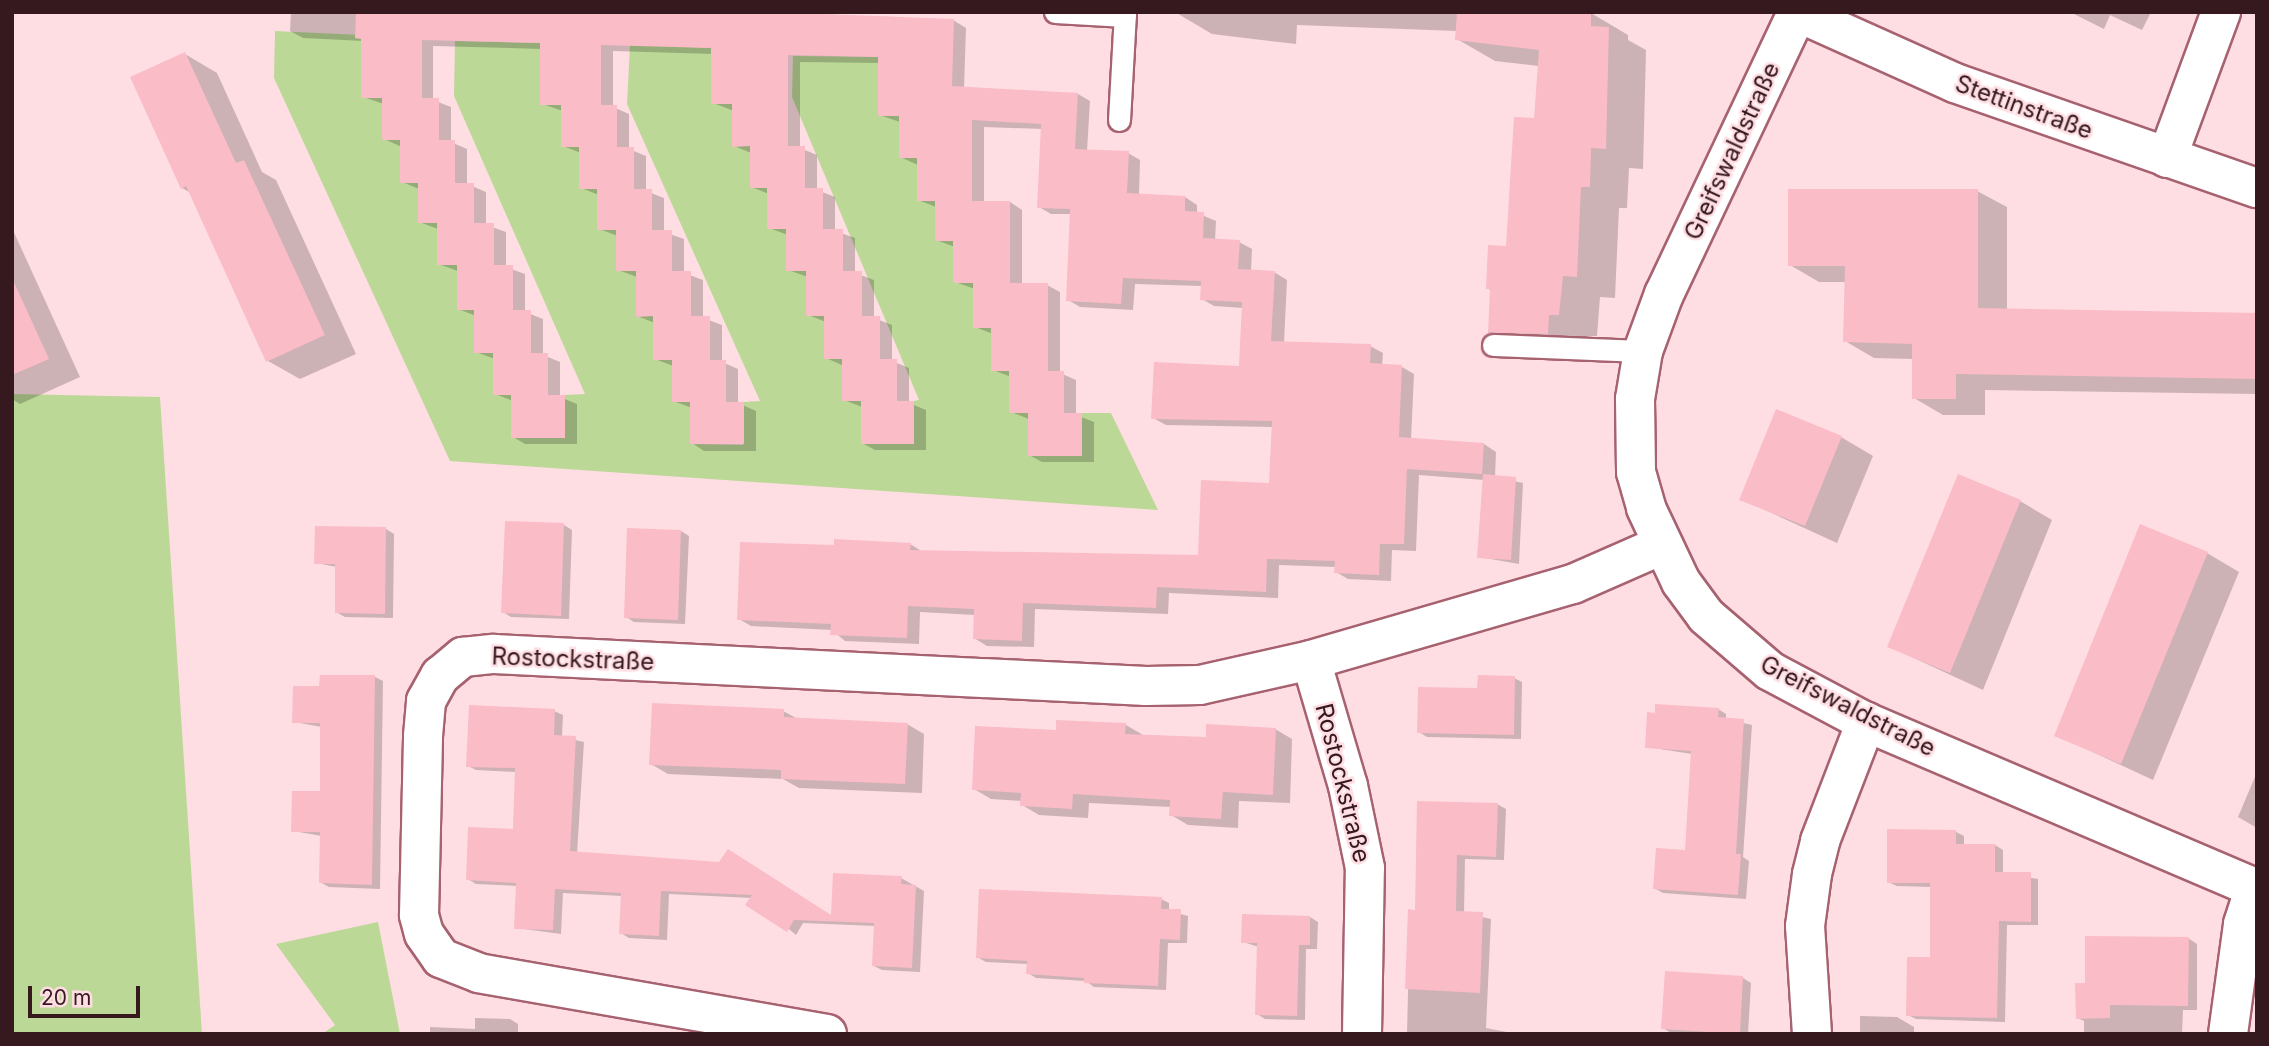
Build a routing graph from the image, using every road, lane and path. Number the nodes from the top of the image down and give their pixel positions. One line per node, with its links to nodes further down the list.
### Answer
1 (1055, 12): 4 (lane)
2 (1797, 12): 6 (street, Stettinstraße); 9 (street, Greifswaldstraße)
3 (2221, 12): 6 (street)
4 (1125, 14): 5 (lane)
5 (1119, 120)
6 (2167, 158): 7 (street, Stettinstraße)
7 (2257, 188)
8 (1493, 345): 9 (lane)
9 (1643, 351): 10 (street, Greifswaldstraße)
10 (1662, 545): 11 (street, Rostockstraße); 12 (street, Greifswaldstraße)
11 (1311, 660): 14 (street, Rostockstraße); 15 (street, Rostockstraße)
12 (1866, 722): 13 (street, Greifswaldstraße); 16 (street)
13 (2256, 889): 17 (street, Greifswaldstraße)
14 (827, 1034)
15 (1362, 1034)
16 (1812, 1034)
17 (2228, 1034)

